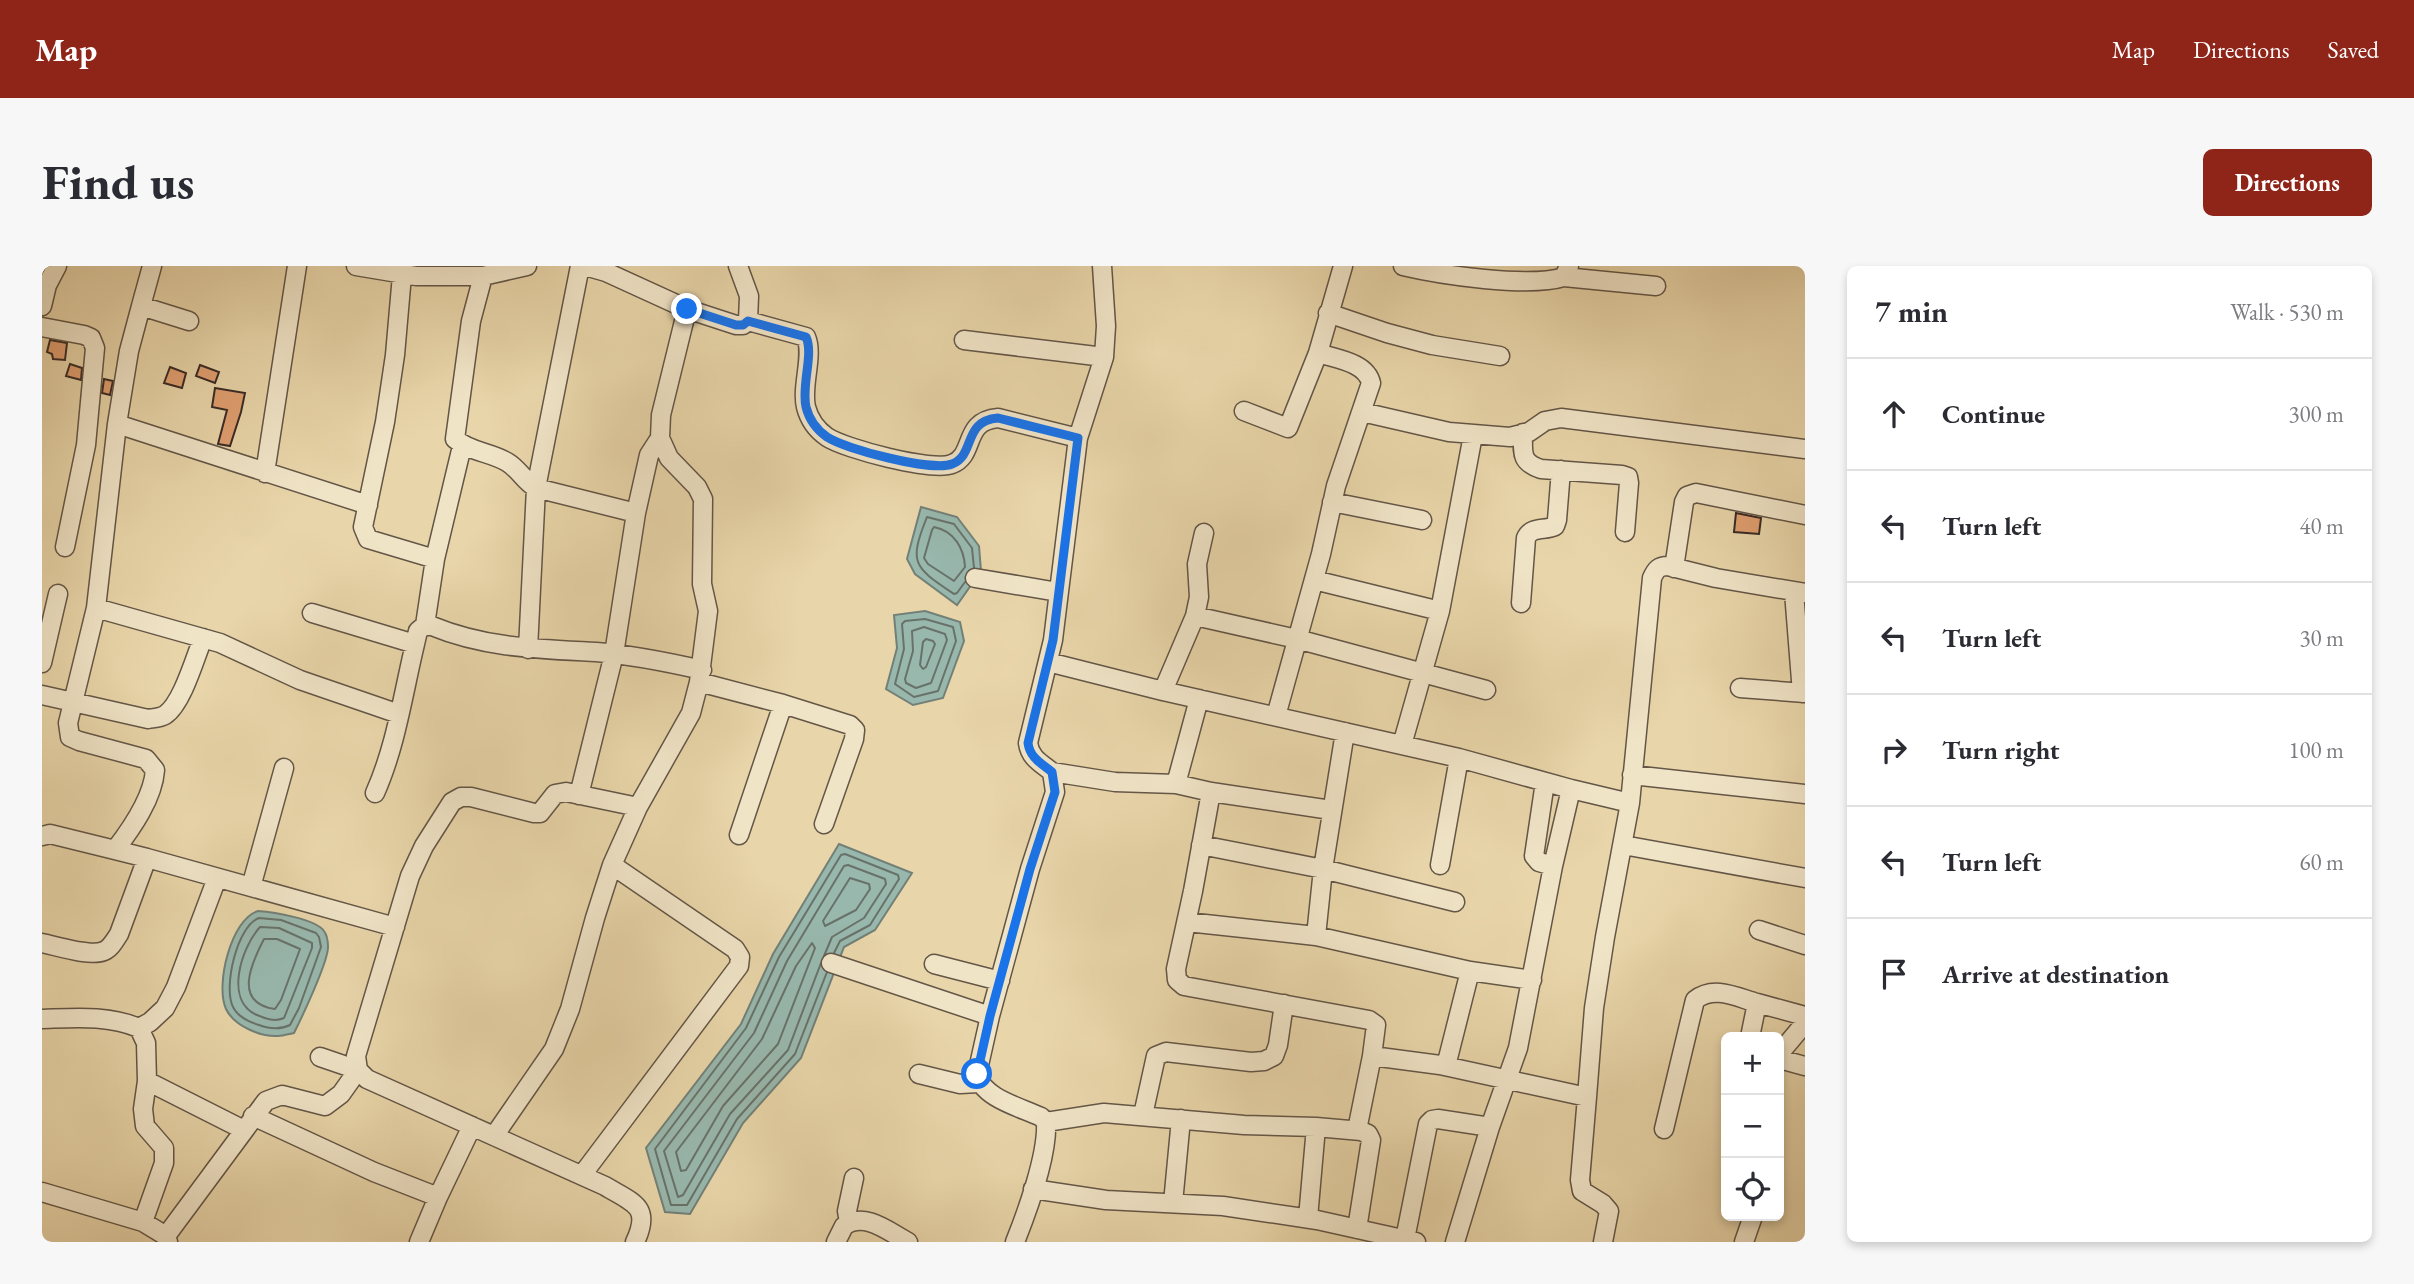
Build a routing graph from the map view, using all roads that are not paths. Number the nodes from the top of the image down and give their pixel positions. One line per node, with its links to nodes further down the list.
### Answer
1 (57, 266): 15 (street)
2 (152, 266): 18 (street)
3 (297, 266): 38 (street)
4 (356, 266): 13 (street)
5 (527, 266): 14 (street)
6 (582, 266): 19 (street); 39 (street)
7 (738, 266): 22 (street)
8 (1102, 266): 27 (street)
9 (1343, 266): 20 (street)
10 (1403, 266): 12 (street)
11 (428, 271): 13 (street); 14 (street)
12 (1567, 272): 16 (street)
13 (402, 275): 41 (street)
14 (484, 276): 35 (street)
15 (45, 284): 17 (street)
16 (1656, 286)
17 (42, 306)
18 (141, 306): 21 (street); 30 (street)
19 (687, 309): 22 (street); 33 (street)
20 (1328, 313): 25 (street); 26 (street)
21 (189, 321)
22 (748, 321): 34 (street)
23 (42, 327): 47 (street)
24 (964, 340): 27 (street)
25 (1318, 353): 28 (street); 29 (street)
26 (1500, 356)
27 (1104, 357): 34 (street)
28 (1244, 411)
29 (1362, 412): 32 (street); 40 (street)
30 (117, 424): 38 (street); 56 (street)
31 (1523, 433): 32 (street); 36 (street); 37 (street)
32 (1473, 435): 57 (street)
33 (660, 438): 42 (street); 69 (street)
34 (1078, 438): 52 (street)
35 (462, 446): 39 (street); 48 (street)
36 (1805, 449)
37 (1561, 470): 45 (street); 55 (street)
38 (265, 473): 41 (street)
39 (536, 488): 42 (street); 64 (street)
40 (1332, 502): 44 (street); 51 (street)
41 (368, 505): 48 (street)
42 (636, 513): 65 (street)
43 (1805, 515): 49 (street)
44 (1422, 520)
45 (1625, 532)
46 (1204, 533): 59 (street)
47 (65, 547)
48 (435, 559): 60 (street)
49 (1674, 568): 53 (street); 85 (street)
50 (975, 578): 52 (street)
51 (1314, 580): 57 (street); 62 (street)
52 (1058, 592): 66 (street)
53 (1800, 592): 73 (street)
54 (58, 594): 67 (street)
55 (1521, 604)
56 (96, 608): 61 (street); 76 (street)
57 (1440, 611): 68 (street)
58 (312, 613): 63 (street)
59 (1195, 616): 62 (street); 72 (street)
60 (425, 625): 63 (street); 64 (street)
61 (203, 638): 76 (street); 78 (street)
62 (1297, 639): 68 (street); 79 (street)
63 (415, 644): 78 (street)
64 (528, 649): 65 (street)
65 (614, 654): 69 (street); 92 (street)
66 (1048, 662): 72 (street); 84 (street)
67 (42, 663)
68 (1424, 673): 71 (street); 81 (street)
69 (701, 676): 77 (street); 94 (street)
70 (1740, 688): 73 (street)
71 (1486, 690)
72 (1163, 691): 75 (street)
73 (1803, 693)
74 (42, 695): 76 (street)
75 (1199, 699): 79 (street); 87 (street)
76 (72, 702): 101 (street)
77 (783, 704): 96 (street); 97 (street)
78 (399, 714): 90 (street)
79 (1276, 716): 80 (street)
80 (1345, 732): 81 (street); 95 (street)
81 (1402, 745): 82 (street)
82 (1459, 758): 86 (street); 103 (street)
83 (284, 768): 109 (street)
84 (1052, 772): 87 (street); 121 (street)
85 (1632, 775): 91 (street); 93 (street)
86 (1545, 782): 88 (street); 105 (street)
87 (1176, 784): 89 (street)
88 (1571, 789): 93 (street); 105 (street)
89 (1211, 792): 95 (street); 99 (street)
90 (375, 793)
91 (1805, 794)
92 (579, 795): 94 (street); 112 (street)
93 (1630, 803): 100 (street)
94 (638, 807): 104 (street)
95 (1331, 810): 106 (street)
96 (824, 824)
97 (738, 835)
98 (42, 836): 101 (street)
99 (1201, 845): 106 (street); 111 (street)
100 (1623, 845): 108 (street); 141 (street)
101 (115, 850): 102 (street)
102 (147, 858): 107 (street); 115 (street)
103 (1440, 864)
104 (612, 866): 151 (street); 152 (street)
105 (1553, 866): 120 (street)
106 (1323, 869): 110 (street); 114 (street)
107 (218, 878): 109 (street); 128 (street)
108 (1805, 878)
109 (251, 887): 112 (street)
110 (1455, 902)
111 (1186, 922): 114 (street); 123 (street)
112 (395, 927): 136 (street)
113 (1759, 930): 116 (street)
114 (1316, 936): 119 (street)
115 (42, 943)
116 (1805, 945)
117 (831, 962): 124 (street)
118 (934, 964): 121 (street)
119 (1470, 971): 120 (street); 134 (street)
120 (1532, 980): 139 (street)
121 (1000, 981): 124 (street)
122 (1757, 1003): 125 (street); 129 (street); 149 (street)
123 (1284, 1004): 131 (street); 142 (street)
124 (990, 1016): 140 (street)
125 (1805, 1016)
126 (42, 1019): 128 (street)
127 (1805, 1023): 130 (street)
128 (139, 1028): 138 (street)
129 (1751, 1032)
130 (1784, 1050)
131 (1372, 1056): 134 (street); 150 (street)
132 (320, 1057): 136 (street)
133 (1784, 1059): 135 (street)
134 (1446, 1066): 139 (street)
135 (1805, 1066)
136 (358, 1070): 145 (street); 146 (street)
137 (919, 1074): 140 (street)
138 (147, 1081): 145 (street); 160 (street)
139 (1508, 1081): 141 (street); 148 (street)
140 (979, 1083): 144 (street)
141 (1587, 1097): 171 (street)
142 (1143, 1115): 143 (street); 144 (street)
143 (1181, 1119): 147 (street); 157 (street)
144 (1046, 1122): 154 (street)
145 (248, 1123): 156 (street); 163 (street)
146 (472, 1126): 151 (street); 156 (street)
147 (1316, 1127): 150 (street); 158 (street)
148 (1490, 1127): 164 (street); 170 (street)
149 (1664, 1129)
150 (1357, 1130): 162 (street)
151 (494, 1136): 152 (street)
152 (582, 1175): 166 (street)
153 (855, 1178): 161 (street)
154 (1033, 1189): 157 (street); 169 (street)
155 (42, 1192): 160 (street)
156 (438, 1197): 165 (street)
157 (1173, 1203): 158 (street)
158 (1308, 1218): 162 (street)
159 (1751, 1221): 172 (street)
160 (143, 1222): 163 (street)
161 (849, 1222): 167 (street); 168 (street)
162 (1357, 1229): 164 (street)
163 (167, 1239)
164 (1411, 1241)
165 (419, 1242)
166 (635, 1242)
167 (836, 1242)
168 (908, 1242)
169 (1015, 1242)
170 (1455, 1242)
171 (1603, 1242)
172 (1744, 1242)

